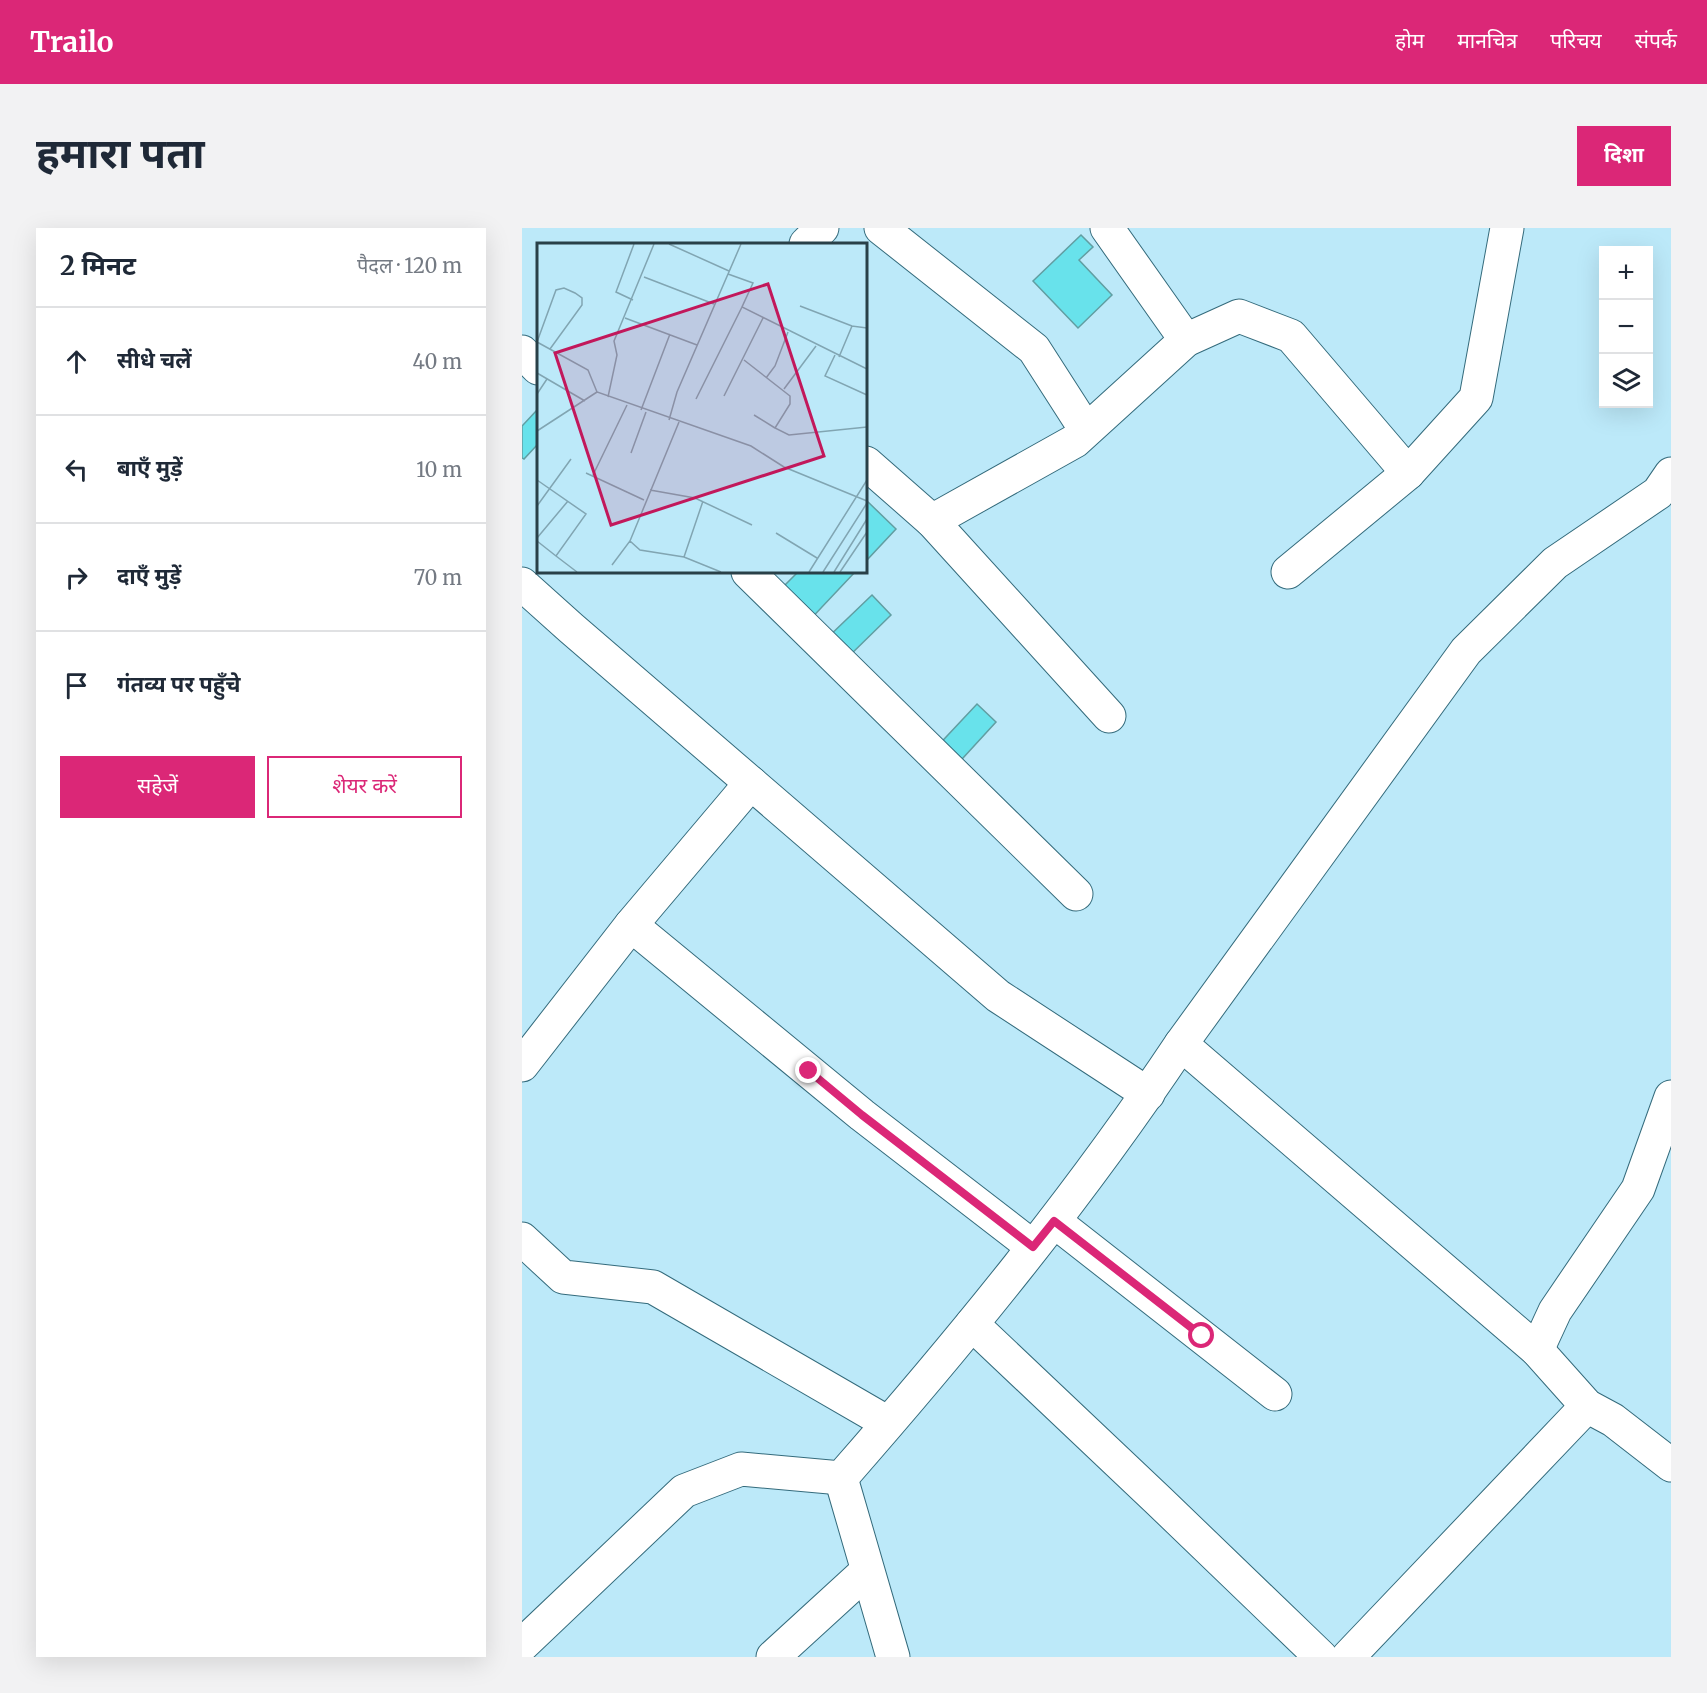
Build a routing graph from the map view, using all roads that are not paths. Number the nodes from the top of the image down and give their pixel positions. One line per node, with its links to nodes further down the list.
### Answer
1 (822, 228): 5 (street)
2 (881, 228): 9 (street)
3 (1107, 228): 6 (street)
4 (1507, 228): 11 (street)
5 (807, 243)
6 (1186, 340): 9 (street); 11 (street)
7 (522, 352): 8 (street)
8 (537, 367)
9 (1086, 430): 13 (street)
10 (867, 464): 13 (street)
11 (1408, 473): 14 (street)
12 (1671, 474): 21 (street)
13 (932, 521): 17 (street)
14 (1288, 572)
15 (749, 573): 19 (street)
16 (527, 599): 18 (street)
17 (1109, 716)
18 (751, 783): 20 (street); 23 (street)
19 (1076, 894)
20 (631, 925): 22 (street); 27 (street)
21 (1181, 1044): 23 (street); 29 (street)
22 (522, 1065)
23 (1148, 1094): 25 (street)
24 (1671, 1097): 29 (street)
25 (1054, 1221): 27 (street); 30 (street)
26 (522, 1239): 32 (street)
27 (1033, 1247): 28 (street)
28 (972, 1324): 32 (street); 39 (street)
29 (1537, 1350): 31 (street)
30 (1275, 1394)
31 (1587, 1406): 33 (street); 40 (street)
32 (888, 1423): 34 (street)
33 (1671, 1465)
34 (841, 1478): 35 (street); 36 (street)
35 (867, 1571): 37 (street); 38 (street)
36 (522, 1645)
37 (773, 1657)
38 (893, 1657)
39 (1321, 1657)
40 (1348, 1657)

